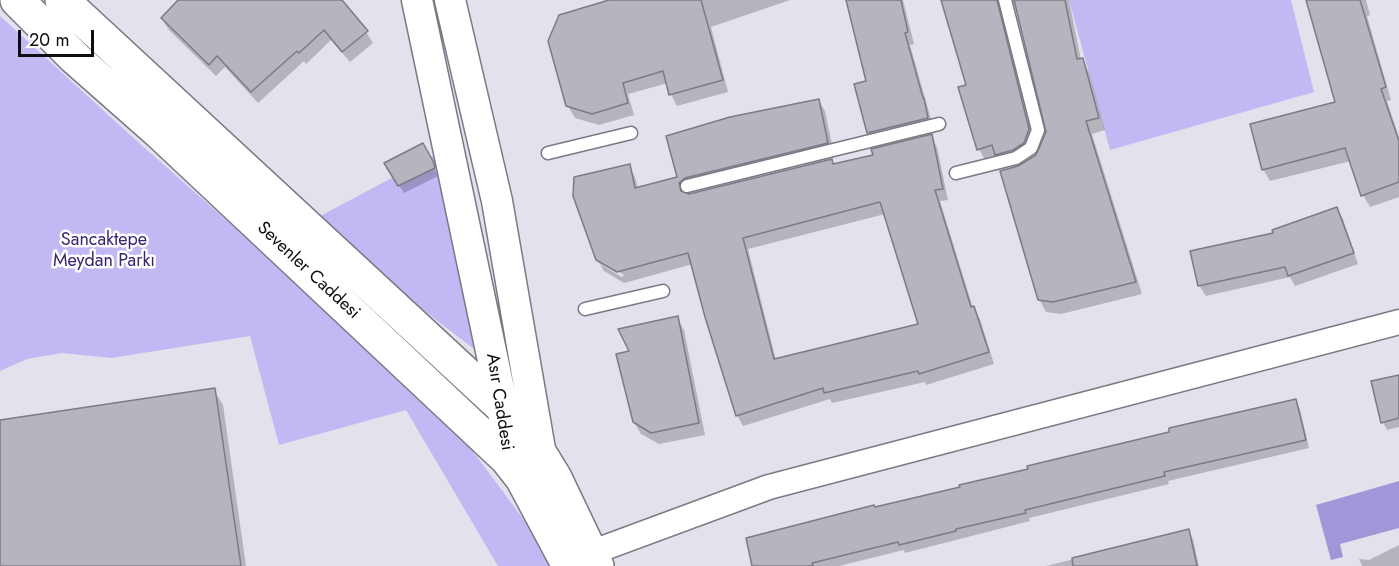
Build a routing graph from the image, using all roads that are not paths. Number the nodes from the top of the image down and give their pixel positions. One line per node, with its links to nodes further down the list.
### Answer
1 (17, 0): 16 (main road, Sevenler Caddesi)
2 (62, 0): 14 (main road, Sevenler Caddesi)
3 (417, 0): 14 (street, Asır Caddesi)
4 (450, 0): 15 (street, Asır Caddesi)
5 (1005, 0): 9 (lane)
6 (939, 124): 10 (lane)
7 (631, 133): 8 (lane)
8 (548, 153)
9 (956, 173)
10 (687, 186)
11 (663, 291): 12 (lane)
12 (585, 309)
13 (1399, 322): 17 (street)
14 (503, 408): 15 (main road, Sevenler Caddesi); 16 (street, Asır Caddesi)
15 (541, 455): 16 (street, Asır Caddesi); 17 (main road, Sevenler Caddesi)
16 (507, 459): 17 (main road, Sevenler Caddesi)
17 (581, 562)

